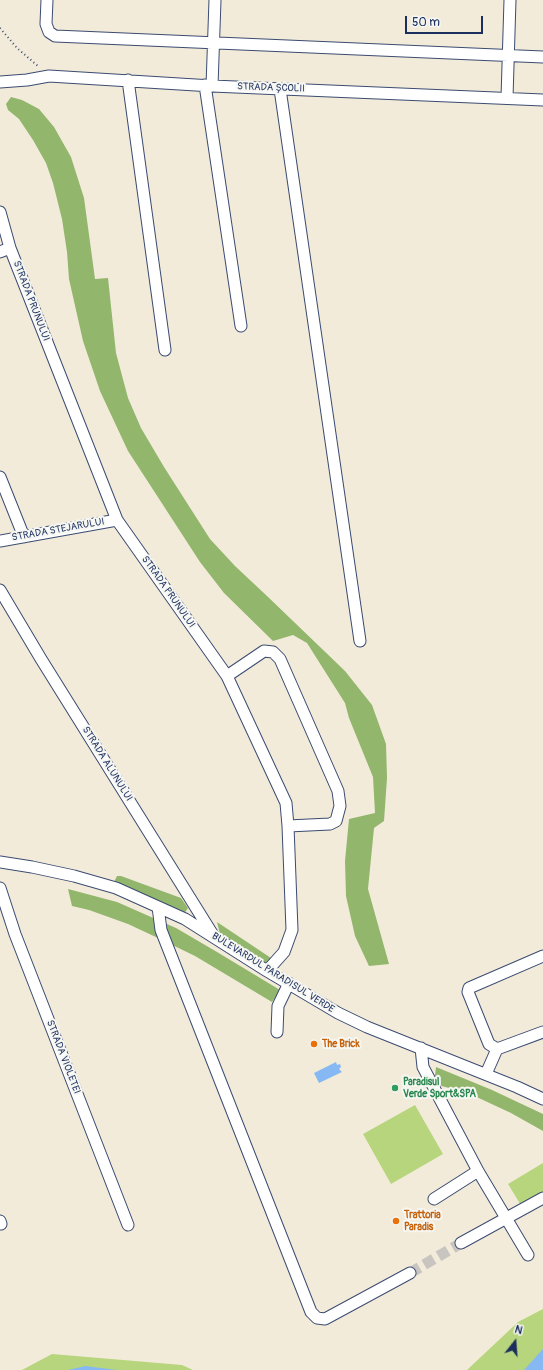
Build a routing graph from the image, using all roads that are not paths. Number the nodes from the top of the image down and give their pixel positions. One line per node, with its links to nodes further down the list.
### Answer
1 (47, 0): 4 (street)
2 (215, 0): 4 (street)
3 (510, 0): 5 (street)
4 (214, 43): 5 (street); 9 (street)
5 (508, 55): 6 (street); 11 (street)
6 (543, 57)
7 (128, 80): 8 (street, STRADA ȘCOLII); 9 (street, STRADA ȘCOLII); 16 (street)
8 (0, 82)
9 (209, 86): 10 (street, STRADA ȘCOLII); 15 (street)
10 (280, 89): 11 (street, STRADA ȘCOLII); 22 (street)
11 (507, 98): 12 (street, STRADA ȘCOLII)
12 (543, 100)
13 (0, 212): 14 (street, STRADA PRUNULUI)
14 (5, 250): 18 (street, STRADA PRUNULUI)
15 (240, 326)
16 (165, 350)
17 (0, 477): 19 (street)
18 (117, 520): 19 (street, STRADA STEJARULUI); 23 (street, STRADA PRUNULUI)
19 (24, 537): 20 (street, STRADA STEJARULUI)
20 (0, 541)
21 (0, 590): 28 (street, STRADA ALUNULUI)
22 (360, 641)
23 (227, 676): 24 (street, STRADA PRUNULUI); 24 (street)
24 (288, 826): 30 (street, STRADA PRUNULUI)
25 (0, 862): 27 (street, BULEVARDUL PARADISUL VERDE)
26 (0, 888): 42 (street, STRADA VIOLETEI)
27 (158, 907): 28 (street, BULEVARDUL PARADISUL VERDE); 45 (street)
28 (214, 936): 30 (street, BULEVARDUL PARADISUL VERDE)
29 (543, 956): 35 (street)
30 (267, 971): 31 (street, BULEVARDUL PARADISUL VERDE)
31 (289, 983): 32 (street); 34 (street, BULEVARDUL PARADISUL VERDE)
32 (277, 1032)
33 (543, 1032): 35 (street)
34 (421, 1048): 36 (street, BULEVARDUL PARADISUL VERDE); 38 (street)
35 (497, 1049): 36 (street)
36 (486, 1074): 37 (street, BULEVARDUL PARADISUL VERDE)
37 (543, 1099)
38 (478, 1171): 40 (street); 41 (street)
39 (543, 1198): 41 (street)
40 (434, 1199)
41 (507, 1218): 43 (street); 44 (street)
42 (128, 1224)
43 (461, 1243)
44 (528, 1255)
45 (410, 1273)

